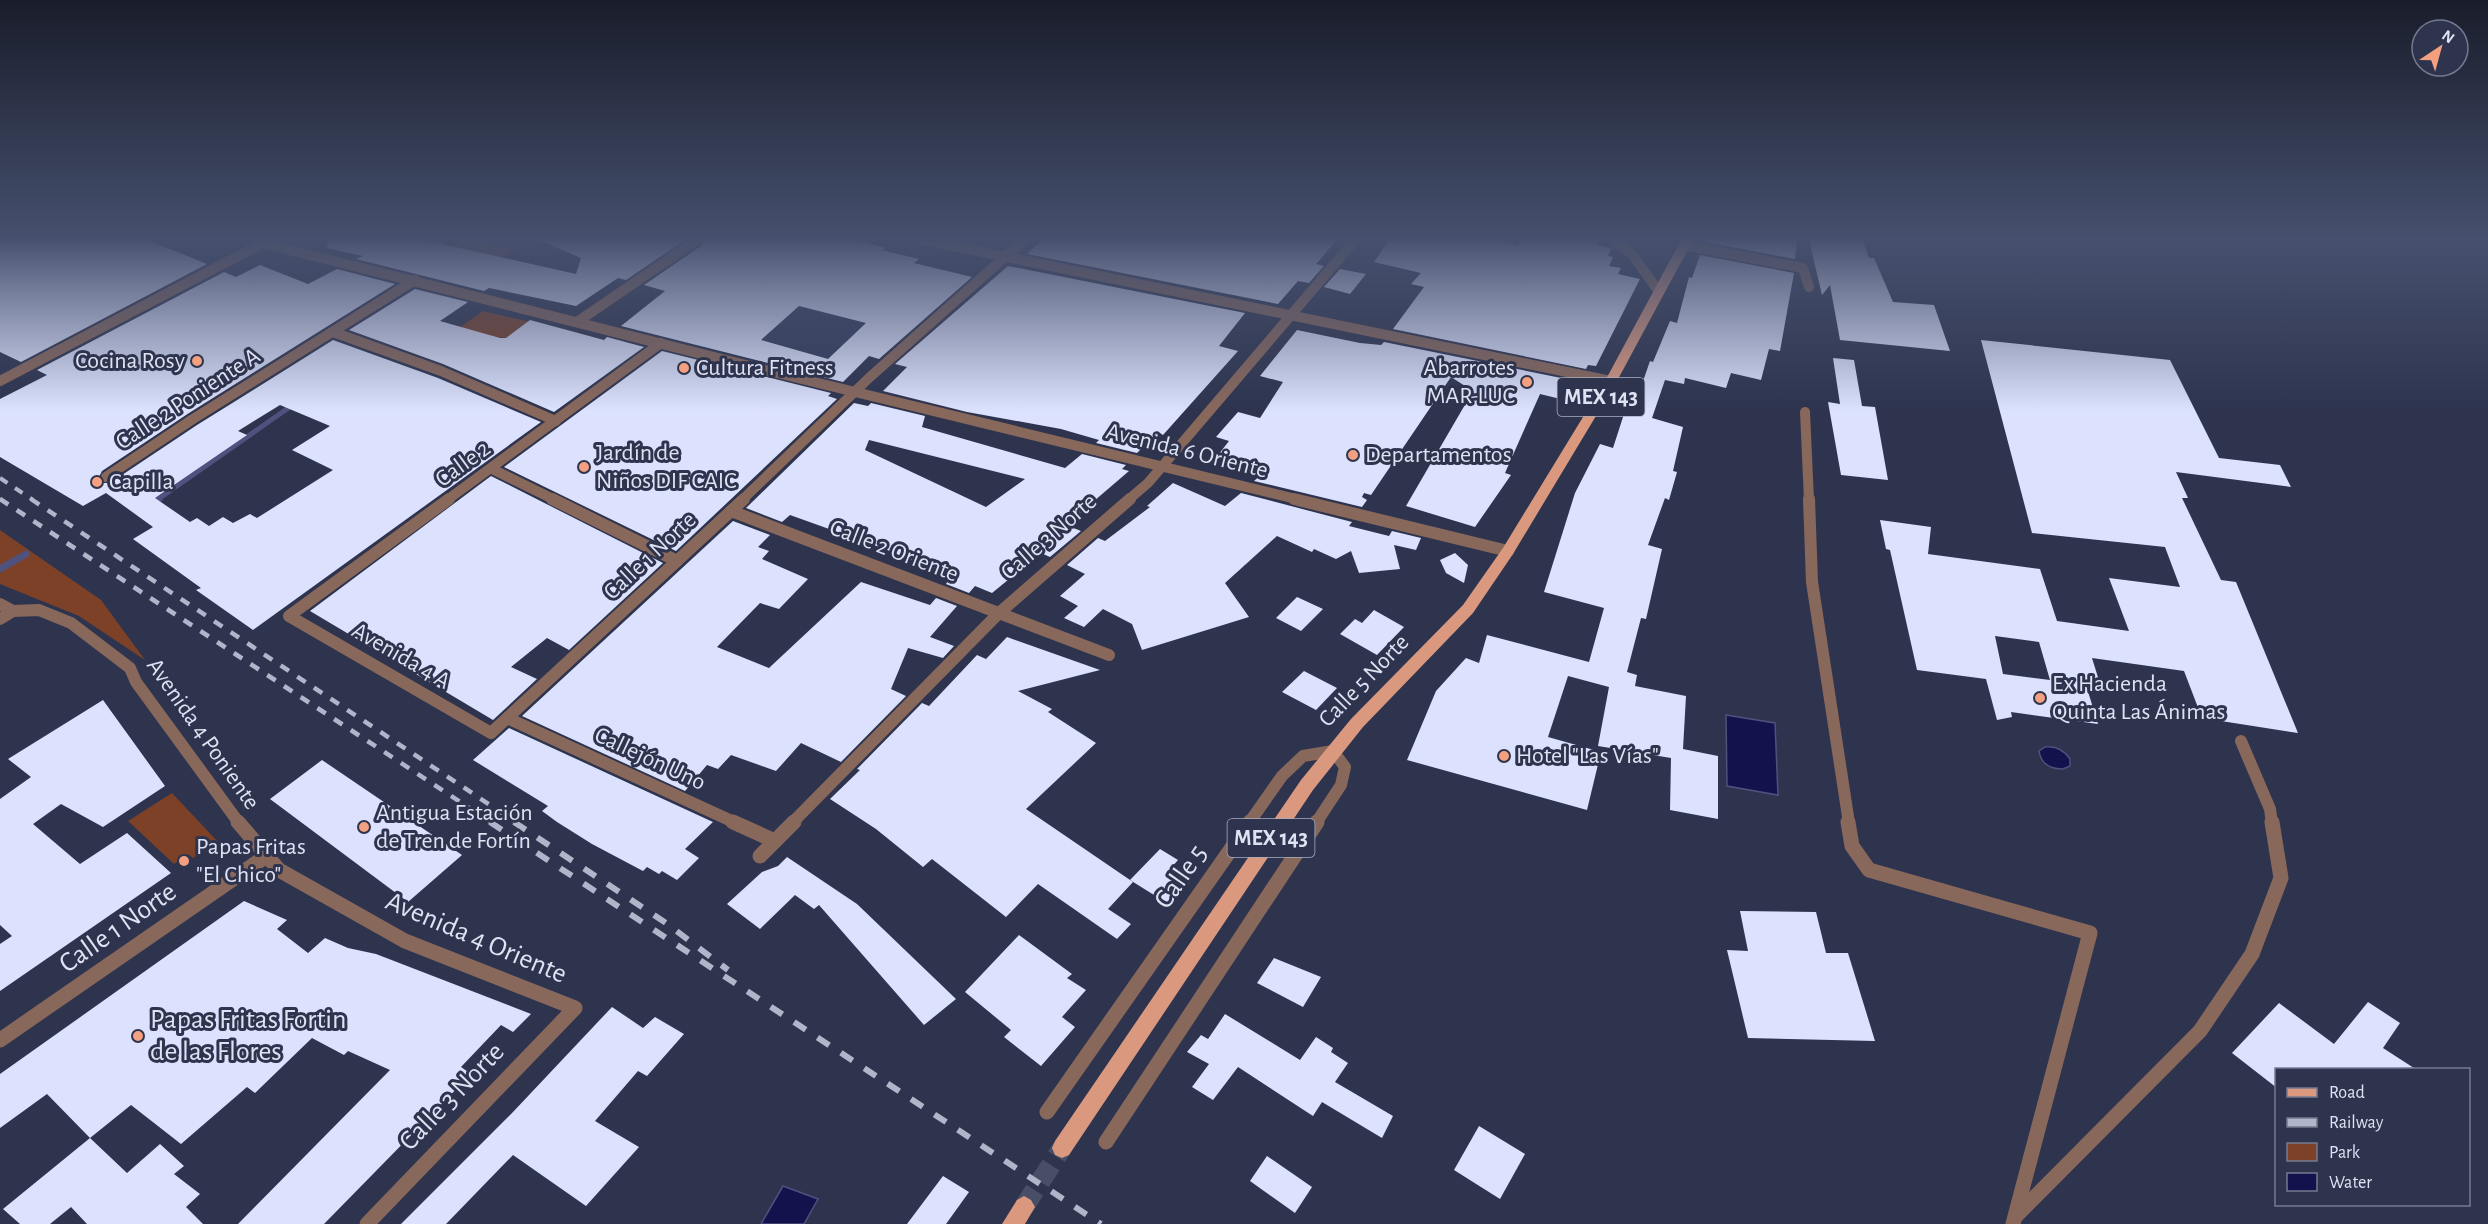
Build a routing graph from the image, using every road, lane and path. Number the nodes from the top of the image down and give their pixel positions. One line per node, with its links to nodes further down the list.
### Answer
1 (156, 297): 13 (street)
2 (387, 297): 11 (street, Calle 2 Poniente A)
3 (480, 297): 10 (street, Avenida 6 Oriente)
4 (613, 297): 10 (street)
5 (959, 297): 15 (street, Calle 1 Norte)
6 (1199, 297): 9 (street)
7 (1305, 297): 9 (street, Calle 3 Norte)
8 (1656, 297): 14 (main road, Calle 5 Norte / MEX 143)
9 (1289, 316): 14 (street); 18 (street, Calle 3 Norte)
10 (577, 322): 12 (street, Avenida 6 Oriente)
11 (333, 332): 17 (street); 20 (street, Calle 2 Poniente A)
12 (661, 343): 15 (street, Avenida 6 Oriente); 17 (street, Calle 2)
13 (0, 381)
14 (1611, 381): 22 (main road, Calle 5 Norte / MEX 143)
15 (856, 392): 18 (street, Avenida 6 Oriente); 21 (street, Calle 1 Norte)
16 (1805, 412): 42 (street)
17 (556, 421): 19 (street, Calle 2)
18 (1162, 467): 22 (street, Avenida 6 Oriente); 26 (street, Calle 3 Norte)
19 (492, 469): 23 (street); 27 (street, Calle 2)
20 (106, 477)
21 (731, 511): 23 (street, Calle 1 Norte); 26 (street, Calle 2 Oriente)
22 (1508, 551): 33 (main road, Calle 5 Norte / MEX 143)
23 (677, 561): 30 (street, Calle 1 Norte)
24 (0, 604): 25 (street, Avenida 4 Poniente)
25 (13, 611): 28 (street); 36 (street, Avenida 4 Poniente)
26 (998, 614): 29 (street, Calle 2 Oriente); 34 (street, Calle 3 Norte)
27 (289, 616): 31 (street, Avenida 4 A)
28 (0, 619)
29 (1109, 655)
30 (507, 718): 31 (street, Calle 1 Norte); 34 (street, Callejón Uno)
31 (491, 733)
32 (2241, 741): 42 (street)
33 (1332, 751): 39 (street, Calle 5); 40 (street); 41 (main road, Calle 5 Norte / MEX 143)
34 (775, 841): 35 (street, Calle 3 Norte)
35 (760, 856)
36 (265, 857): 37 (street, Avenida 4 Oriente); 38 (street, Calle 1 Norte)
37 (575, 1008): 43 (street, Calle 3 Norte)
38 (0, 1040)
39 (1047, 1112)
40 (1106, 1142)
41 (1062, 1148)
42 (2014, 1220)
43 (367, 1224)

